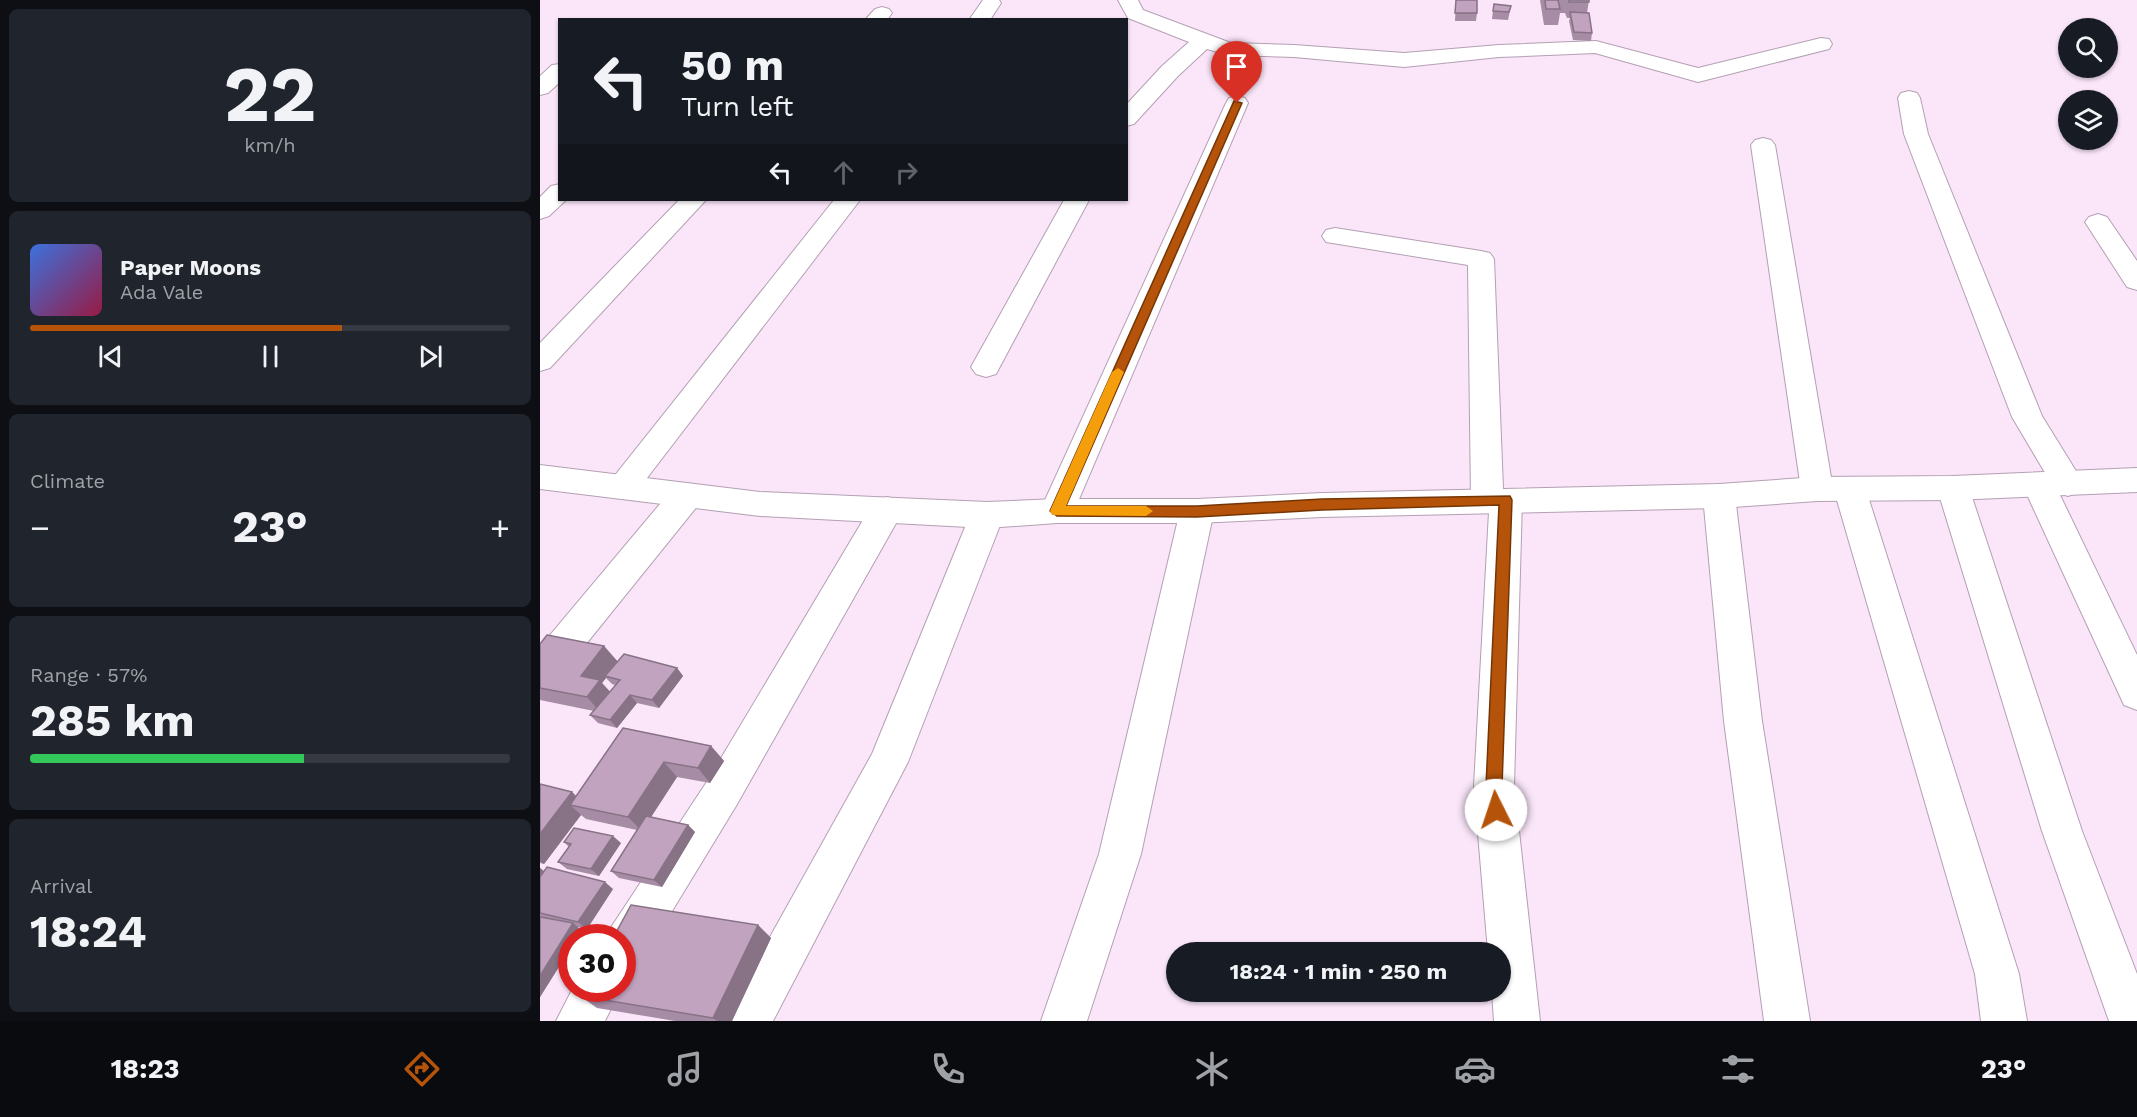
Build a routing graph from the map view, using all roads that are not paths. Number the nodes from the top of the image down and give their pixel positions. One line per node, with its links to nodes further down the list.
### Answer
1 (1128, 0): 2 (street)
2 (1203, 41): 3 (street); 8 (street)
3 (1821, 44)
4 (558, 72): 5 (street)
5 (540, 88)
6 (1909, 98): 22 (street)
7 (1237, 103): 30 (street)
8 (1128, 117)
9 (1763, 145): 25 (street)
10 (558, 193): 14 (street)
11 (692, 201): 18 (street)
12 (846, 201): 23 (street)
13 (1075, 201): 19 (street)
14 (540, 212)
15 (2098, 222): 17 (street)
16 (1335, 236): 28 (street)
17 (2137, 281)
18 (540, 361)
19 (986, 367)
20 (540, 477): 23 (street)
21 (2137, 480): 22 (street)
22 (2054, 485): 24 (street); 34 (street)
23 (623, 487): 26 (street)
24 (1953, 488): 25 (street); 43 (street)
25 (1834, 490): 27 (street); 42 (street)
26 (687, 495): 29 (street); 33 (street)
27 (1719, 496): 28 (street); 41 (street)
28 (1496, 500): 31 (street); 40 (street)
29 (887, 509): 32 (street); 35 (street)
30 (1057, 511): 31 (street); 32 (street)
31 (1197, 511): 39 (street)
32 (987, 515): 38 (street)
33 (540, 674)
34 (2137, 694)
35 (636, 929)
36 (591, 1002): 37 (street)
37 (579, 1021)
38 (748, 1021)
39 (1064, 1021)
40 (1517, 1021)
41 (1787, 1021)
42 (2004, 1021)
43 (2132, 1021)

